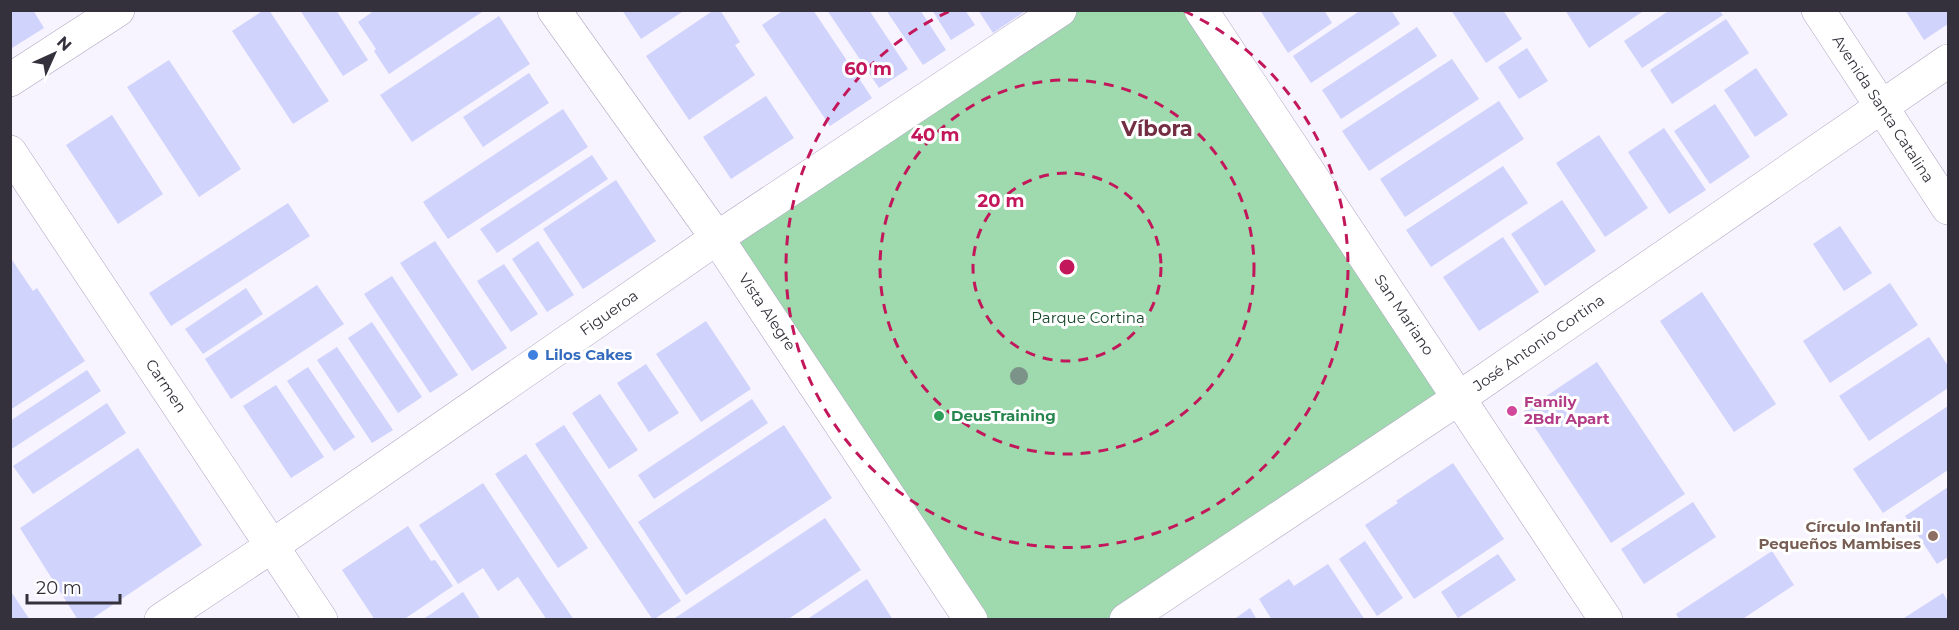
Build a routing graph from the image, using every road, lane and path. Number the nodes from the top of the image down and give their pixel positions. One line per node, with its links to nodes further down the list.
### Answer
1 (118, 10): 7 (street)
2 (554, 10): 11 (street, Vista Alegre)
3 (1060, 10): 11 (street, Figueroa)
4 (1201, 10): 12 (street, San Mariano)
5 (1818, 10): 8 (street, Avenida Santa Catalina)
6 (1948, 61): 8 (street, José Antonio Cortina)
7 (10, 80)
8 (1882, 107): 10 (street, Avenida Santa Catalina); 12 (street, José Antonio Cortina)
9 (10, 153): 13 (street, Carmen)
10 (1948, 208)
11 (717, 238): 13 (street, Figueroa); 16 (street, Vista Alegre)
12 (1459, 398): 17 (street, José Antonio Cortina); 18 (street, San Mariano)
13 (272, 546): 14 (street, Figueroa); 15 (street, Carmen)
14 (161, 620)
15 (321, 620)
16 (971, 620)
17 (1126, 620)
18 (1606, 620)

